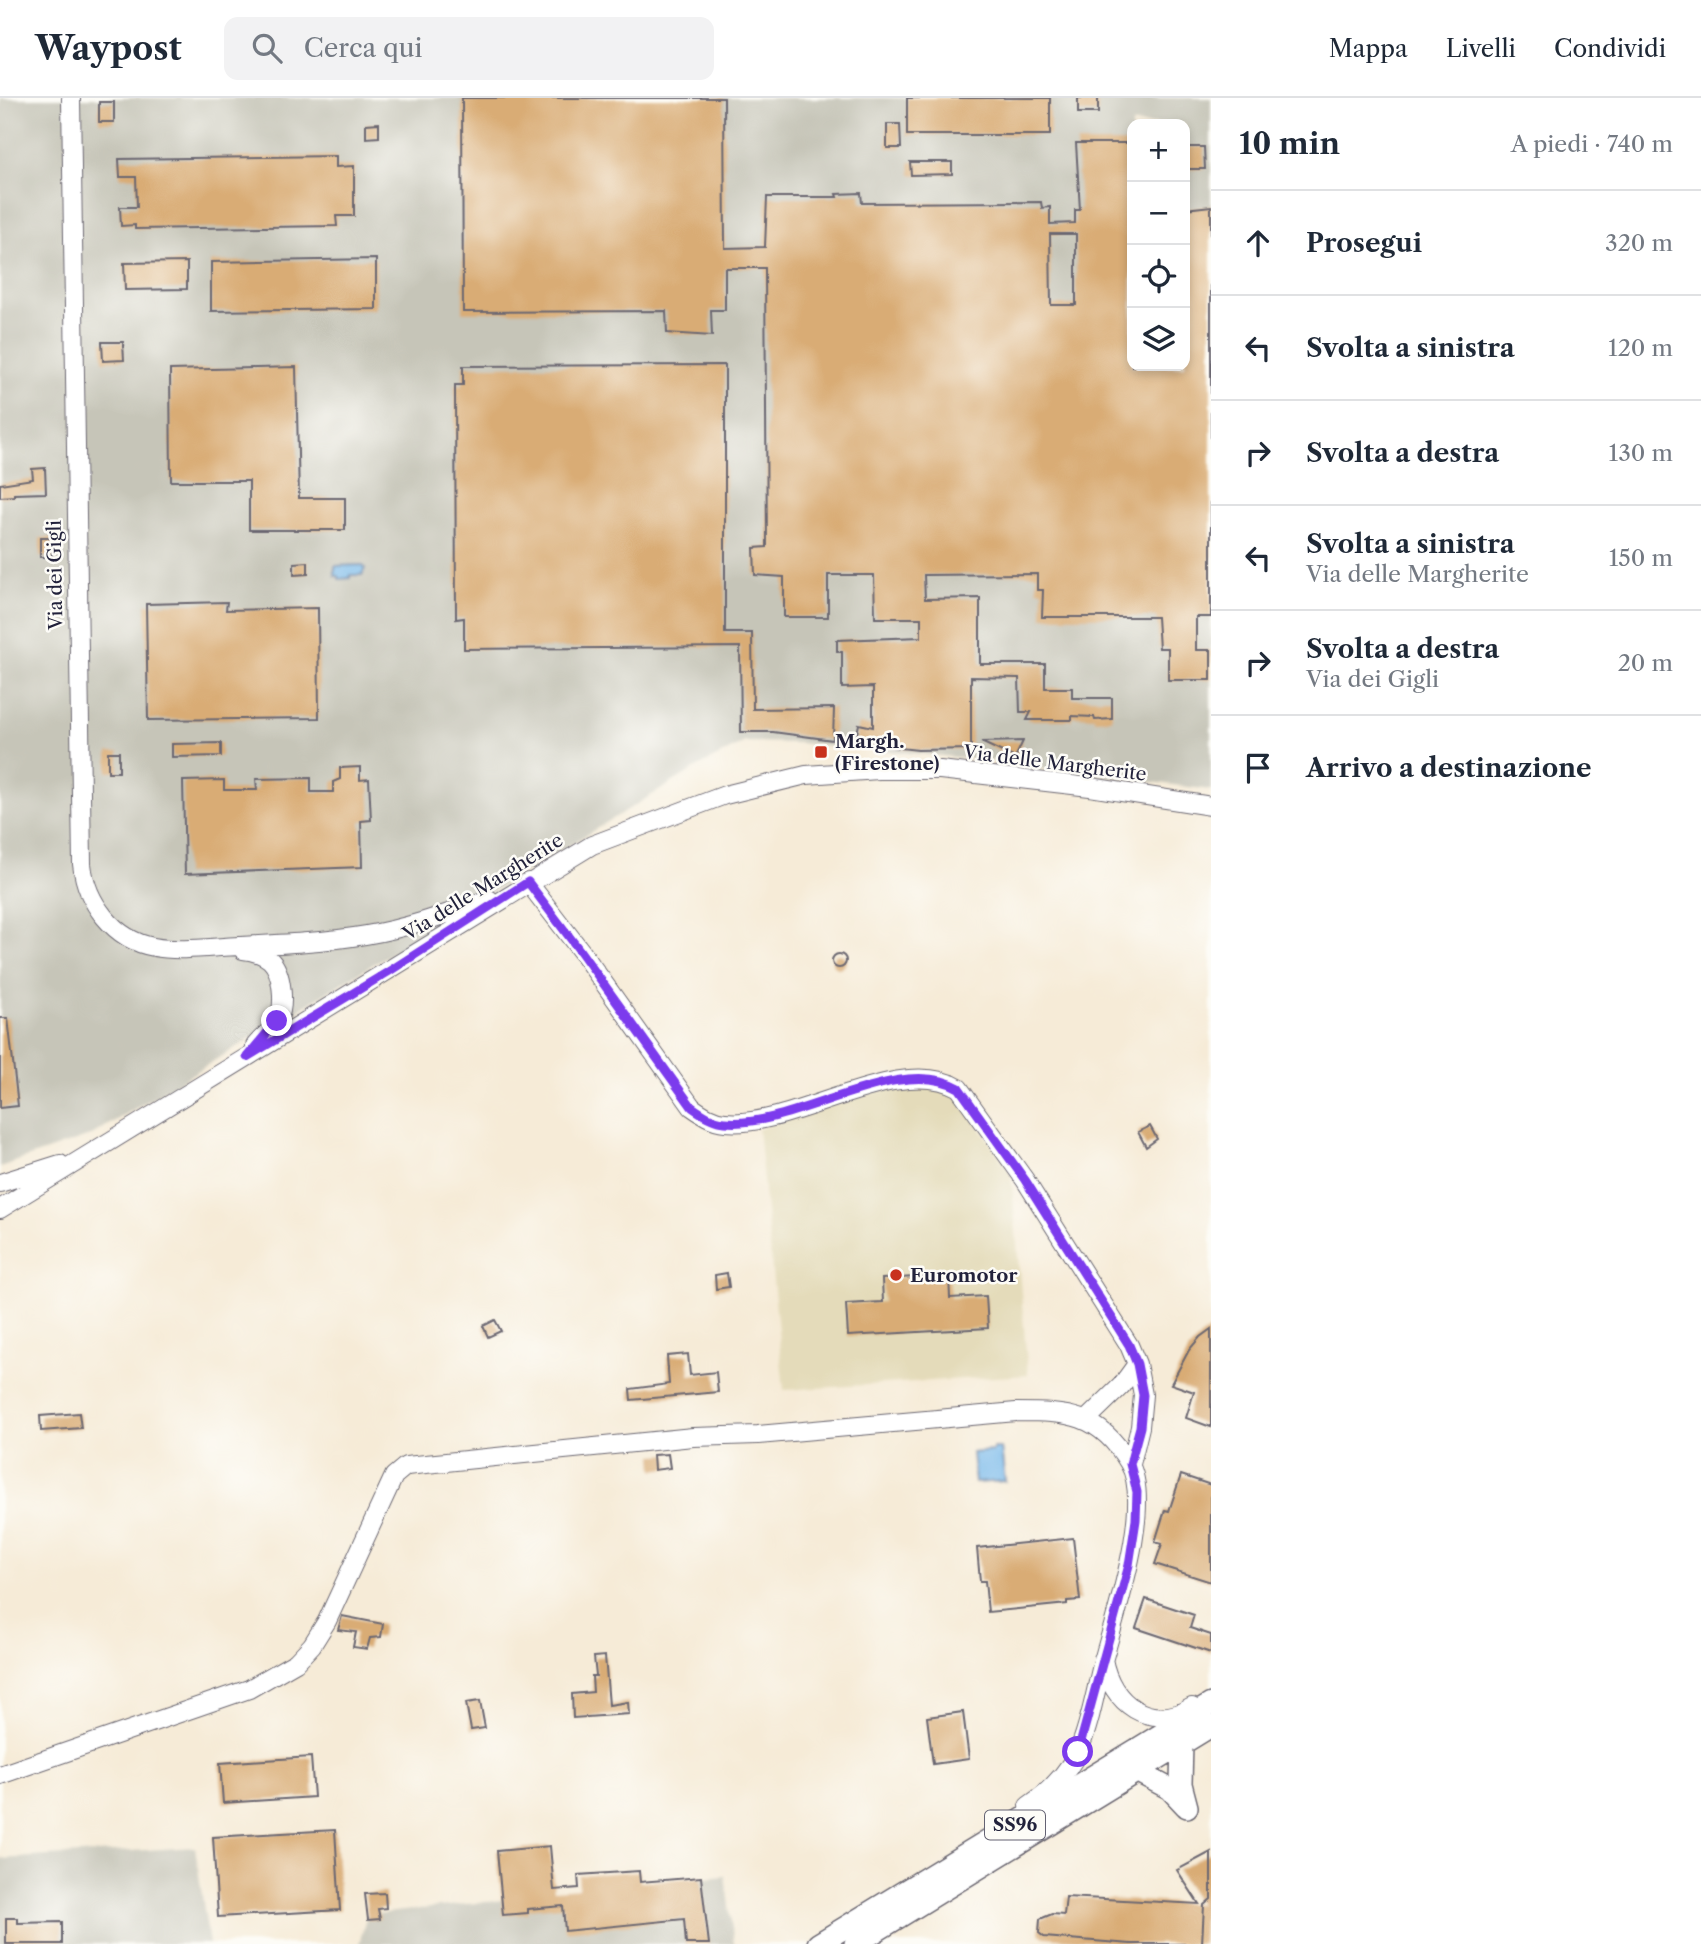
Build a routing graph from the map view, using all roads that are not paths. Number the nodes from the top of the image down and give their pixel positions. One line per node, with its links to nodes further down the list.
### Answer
1 (71, 98): 4 (street, Via dei Gigli)
2 (1211, 806): 3 (street, Via delle Margherite)
3 (521, 887): 4 (street, Via dei Gigli); 5 (street, Via delle Margherite); 9 (street)
4 (223, 947): 5 (street, Via dei Gigli)
5 (247, 1057): 6 (street, Via delle Margherite)
6 (101, 1146): 7 (street); 8 (street, Via delle Margherite)
7 (0, 1183)
8 (0, 1209)
9 (1137, 1364): 10 (street); 11 (street)
10 (1087, 1419): 11 (street); 18 (street)
11 (1130, 1464): 12 (street)
12 (1103, 1659): 13 (street); 19 (street)
13 (1211, 1695)
14 (1211, 1704): 19 (main road, SS96)
15 (1211, 1726): 16 (main road, SS96)
16 (1182, 1743): 17 (main road, SS96); 17 (main road)
17 (1136, 1771): 20 (main road, SS96)
18 (0, 1775)
19 (904, 1892): 21 (main road, SS96)
20 (877, 1936): 22 (main road, SS96)
21 (818, 1944)
22 (855, 1944)

